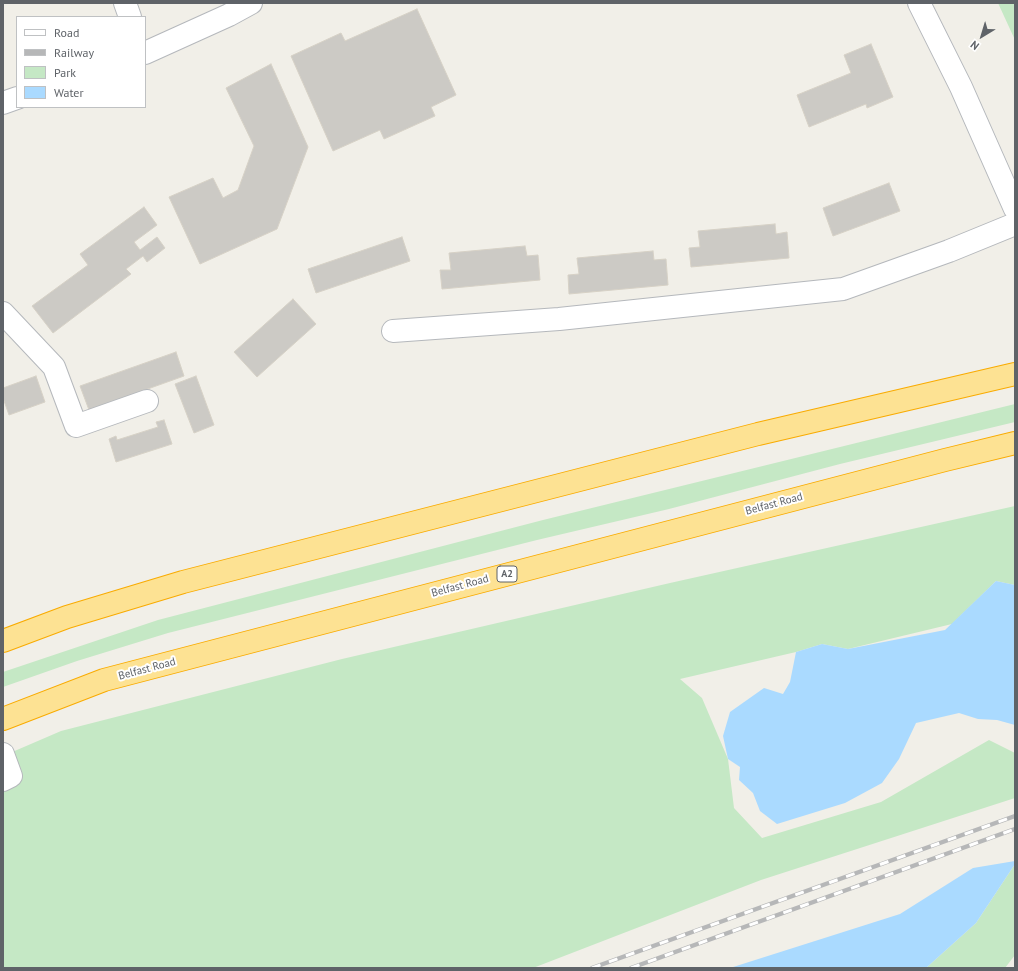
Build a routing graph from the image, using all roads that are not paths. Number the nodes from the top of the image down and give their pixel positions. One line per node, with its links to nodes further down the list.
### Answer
1 (125, 3): 4 (lane)
2 (251, 3): 5 (lane)
3 (919, 3): 8 (lane)
4 (130, 16)
5 (146, 53)
6 (16, 98): 7 (lane)
7 (3, 103)
8 (1015, 209)
9 (1015, 224): 11 (lane)
10 (3, 313): 13 (lane)
11 (393, 331)
12 (1015, 374): 15 (highway)
13 (147, 401)
14 (1015, 443): 16 (highway, Belfast Road / A2)
15 (3, 641)
16 (3, 719)
17 (3, 754): 18 (lane)
18 (3, 780)

